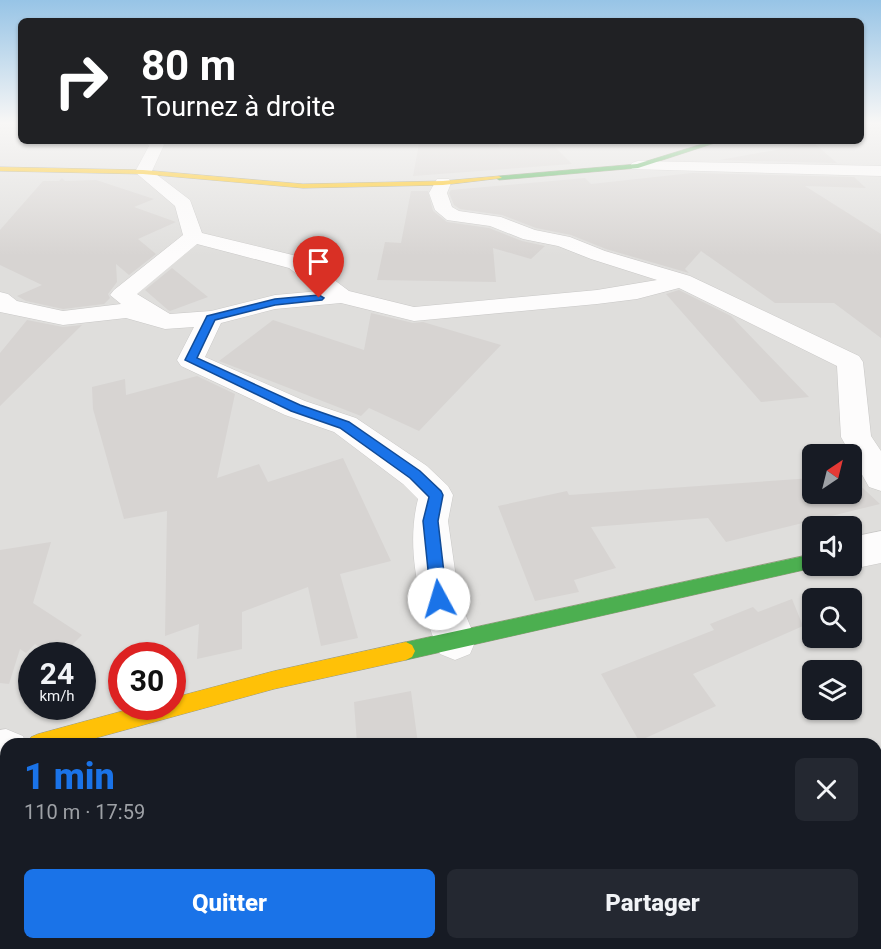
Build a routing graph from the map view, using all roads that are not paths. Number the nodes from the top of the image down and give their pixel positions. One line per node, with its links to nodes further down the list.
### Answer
1 (146, 167): 6 (street)
2 (623, 167): 7 (main road)
3 (701, 167): 5 (street)
4 (0, 169): 6 (main road)
5 (881, 171)
6 (143, 172): 7 (main road); 8 (street)
7 (443, 183): 9 (street)
8 (193, 237): 10 (street); 13 (street)
9 (682, 281): 10 (street); 14 (street)
10 (341, 296): 12 (street)
11 (0, 299): 13 (street)
12 (211, 318): 13 (street); 18 (street)
13 (165, 322)
14 (881, 478)
15 (881, 547): 16 (street)
16 (862, 551)
17 (802, 563): 18 (main road)
18 (455, 640): 19 (main road)
19 (60, 738)

